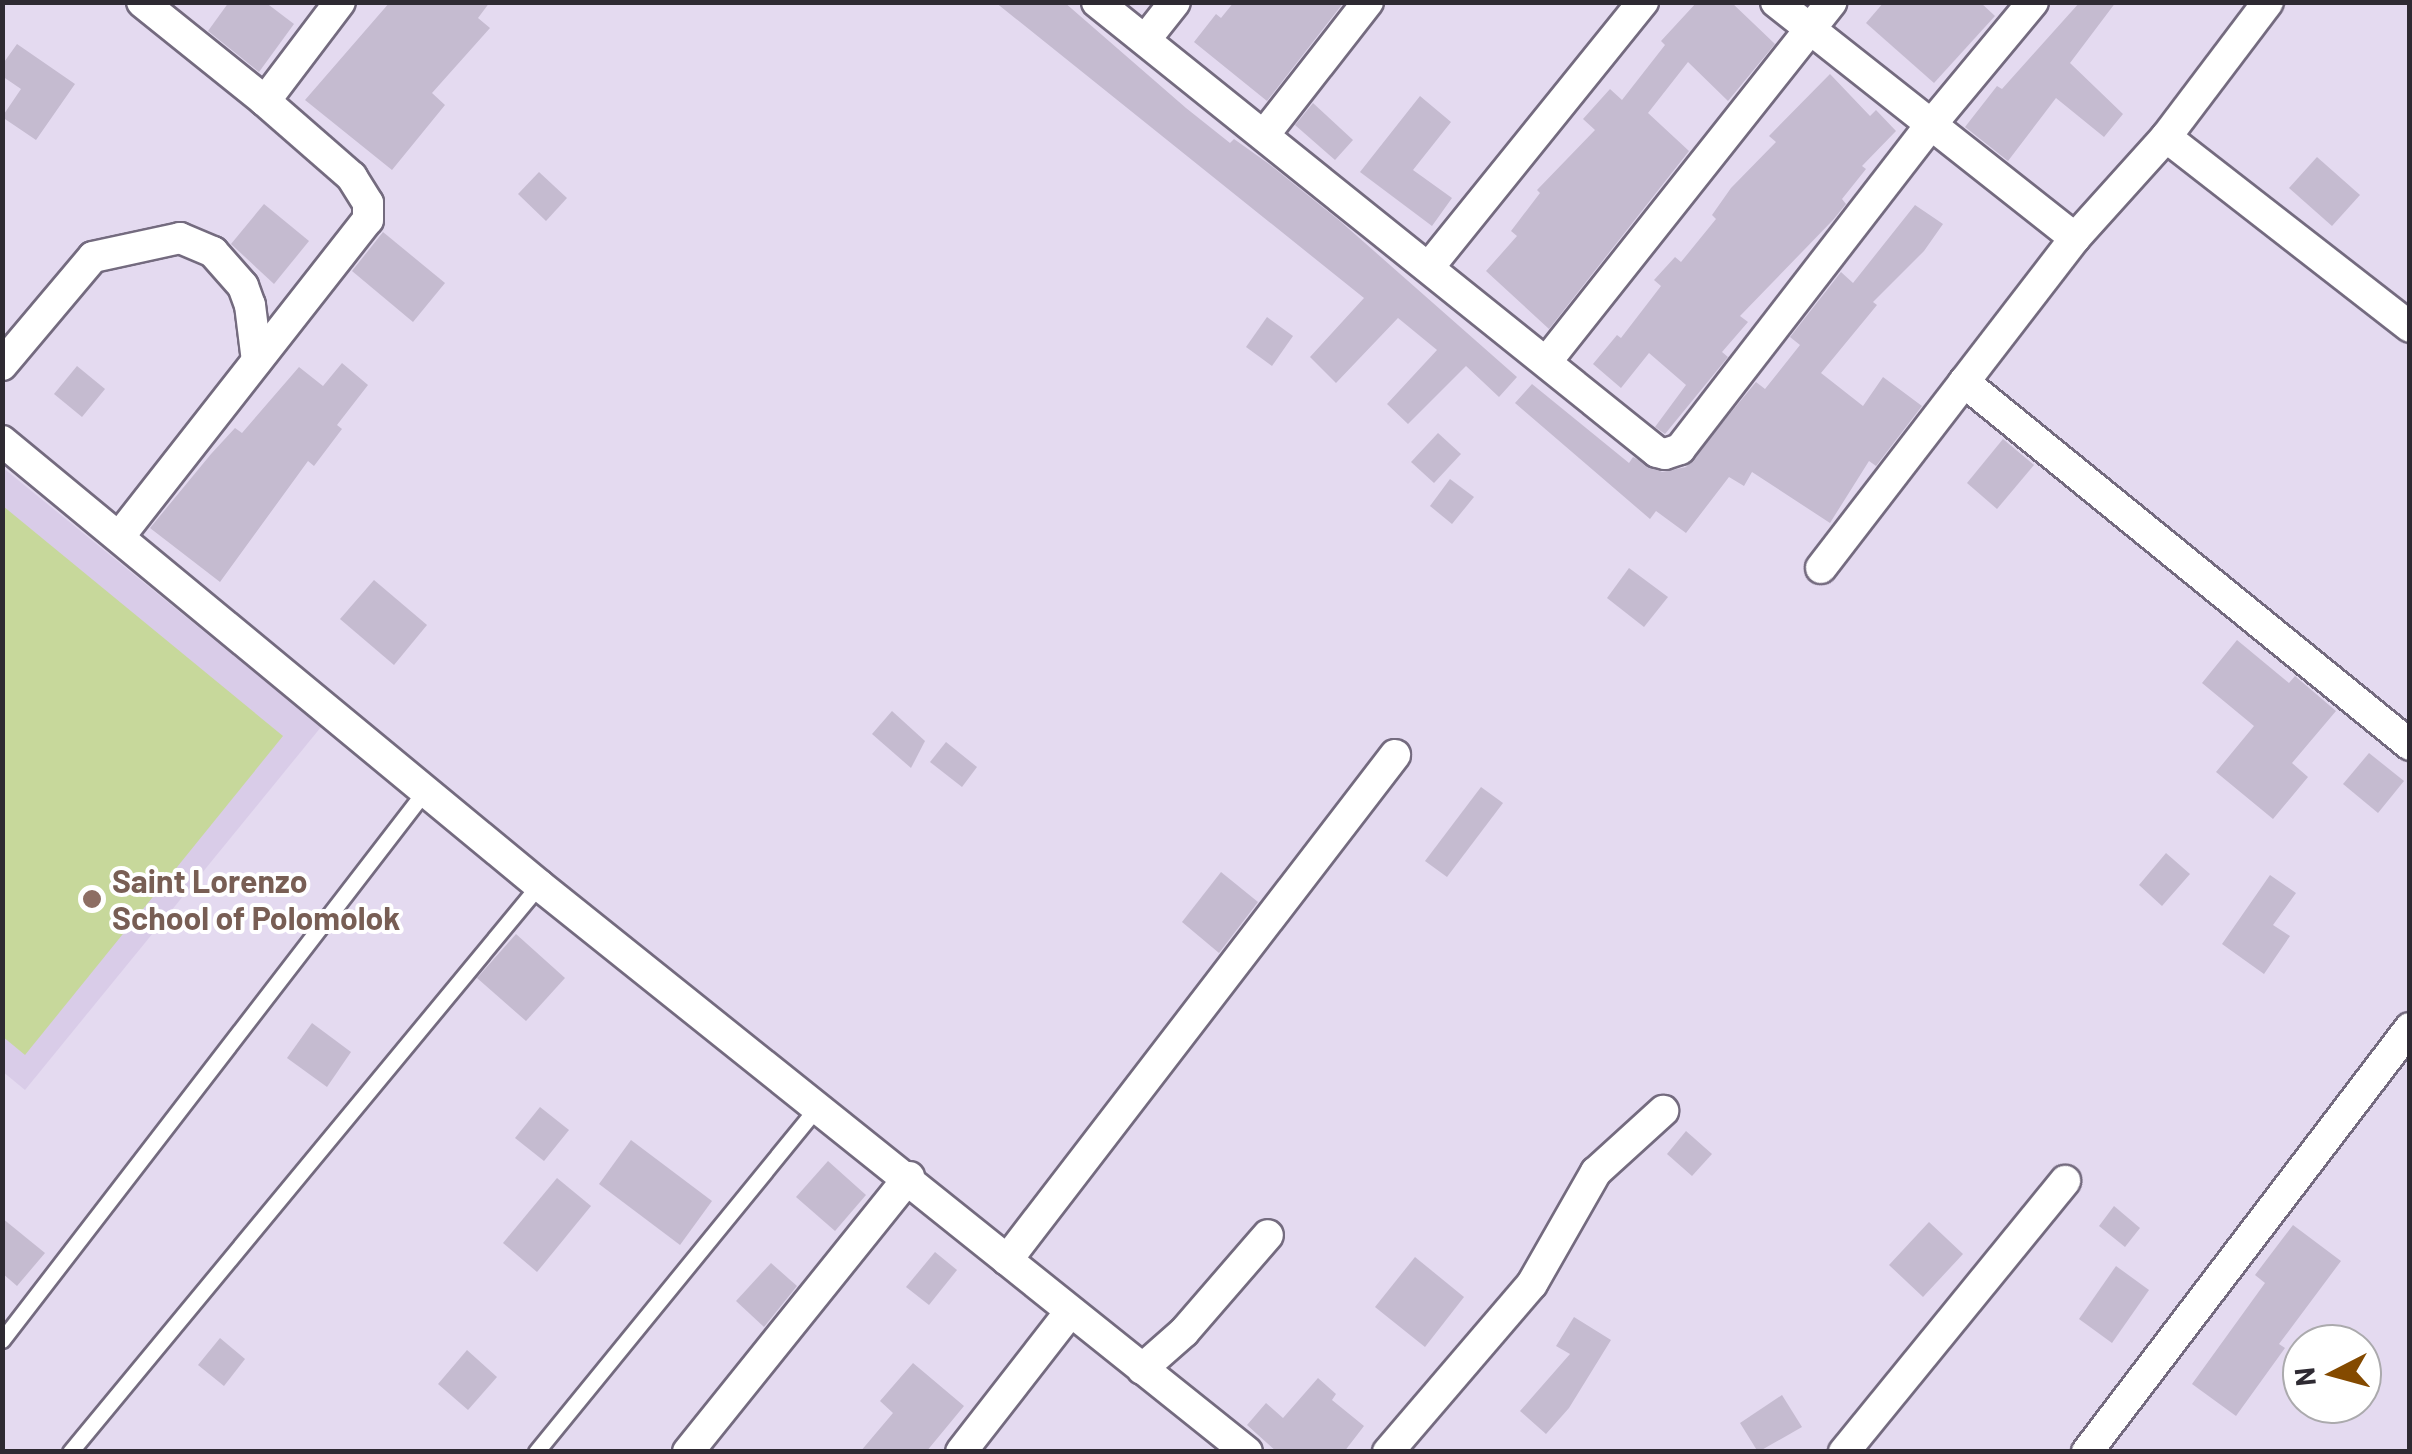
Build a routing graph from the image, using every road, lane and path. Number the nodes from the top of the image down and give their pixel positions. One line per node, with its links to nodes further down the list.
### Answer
1 (142, 2): 13 (street)
2 (340, 2): 13 (street)
3 (1098, 2): 12 (street)
4 (1175, 2): 12 (street)
5 (1368, 2): 15 (street)
6 (1643, 2): 18 (street)
7 (1776, 2): 11 (street)
8 (1832, 2): 11 (street)
9 (2033, 2): 14 (street)
10 (2268, 2): 16 (street)
11 (1810, 30): 14 (street); 20 (street)
12 (1145, 40): 15 (street)
13 (265, 101): 21 (street)
14 (1930, 126): 17 (street); 20 (street)
15 (1264, 135): 18 (street)
16 (2166, 137): 17 (street); 19 (street)
17 (2075, 238): 23 (street)
18 (1429, 266): 20 (street)
19 (2410, 327)
20 (1547, 361)
21 (258, 362): 22 (street); 25 (street)
22 (2, 364)
23 (1964, 382): 26 (street); 27 (street)
24 (2, 441): 25 (street)
25 (119, 537): 29 (street)
26 (1821, 568)
27 (2410, 746)
28 (1395, 754): 37 (street)
29 (425, 790): 30 (street); 39 (lane)
30 (538, 884): 32 (street); 41 (lane)
31 (2410, 1028): 48 (street)
32 (818, 1106): 34 (street); 42 (lane)
33 (1663, 1111): 46 (street)
34 (909, 1177): 37 (street); 43 (street)
35 (2065, 1181): 47 (street)
36 (1268, 1236): 40 (street)
37 (1007, 1260): 38 (street)
38 (1070, 1312): 40 (street); 44 (street)
39 (2, 1340)
40 (1142, 1369): 45 (street)
41 (70, 1452)
42 (536, 1452)
43 (688, 1452)
44 (961, 1452)
45 (1248, 1452)
46 (1388, 1452)
47 (1844, 1452)
48 (2087, 1452)

